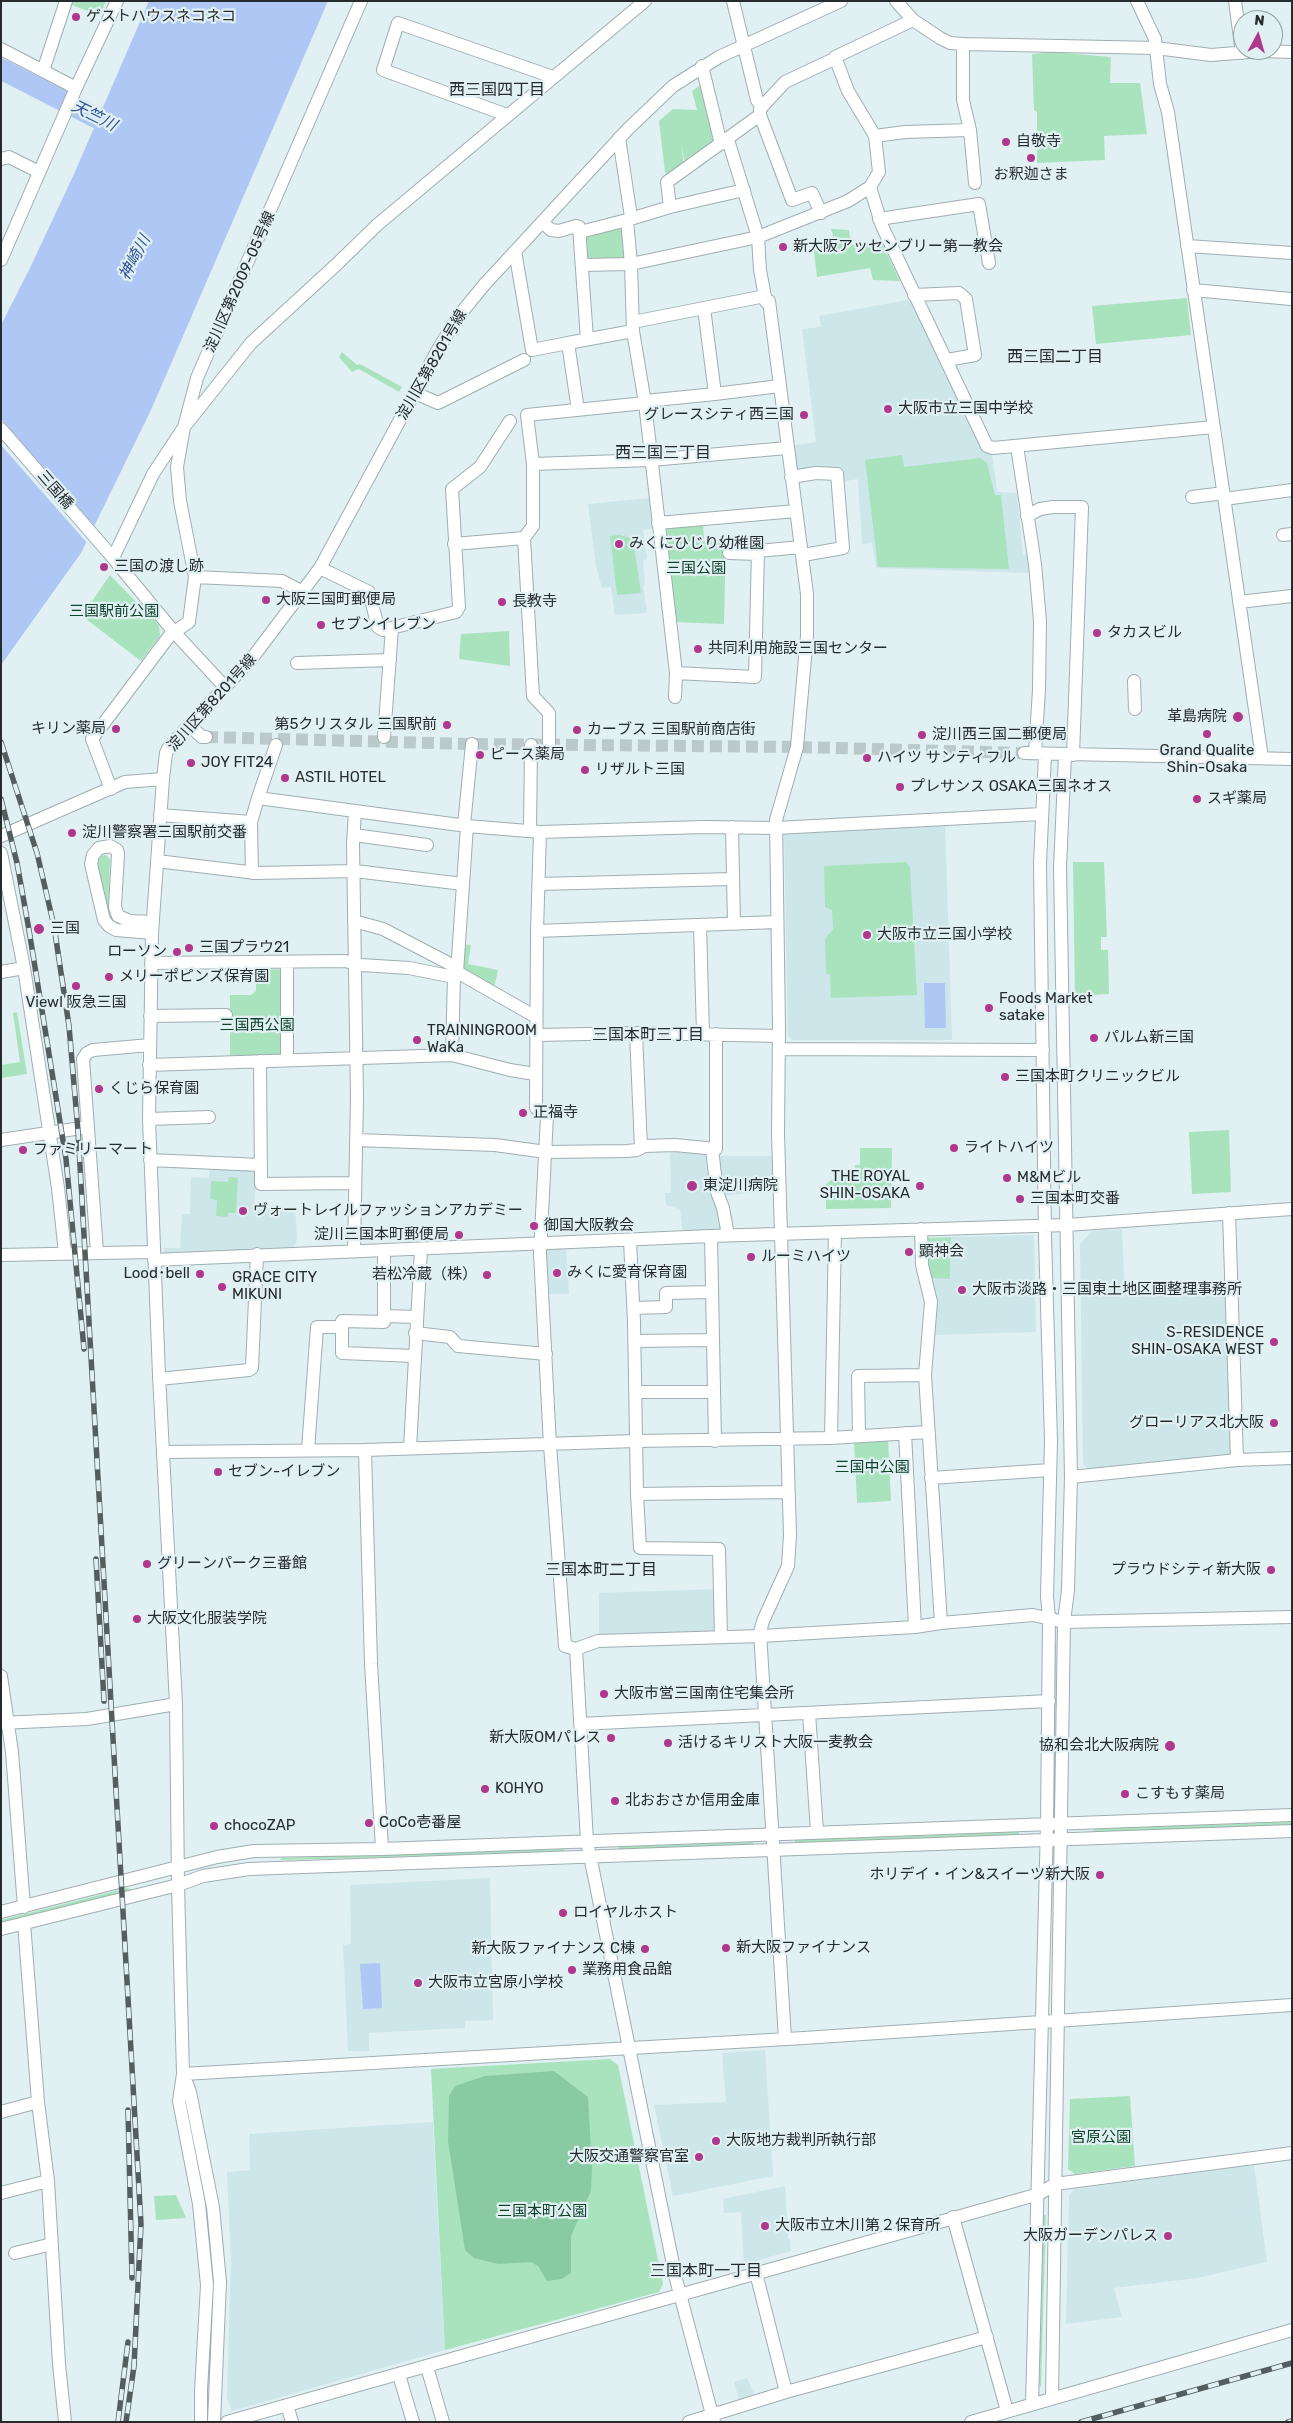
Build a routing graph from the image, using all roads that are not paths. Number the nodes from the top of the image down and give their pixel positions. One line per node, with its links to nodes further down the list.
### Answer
1 (66, 1): 17 (street)
2 (117, 1): 19 (street)
3 (361, 1): 62 (street, 淀川区第2009-05号線)
4 (645, 1): 18 (street)
5 (733, 1): 11 (street)
6 (841, 1): 11 (street, 淀川区第8201号線)
7 (896, 1): 9 (street)
8 (1137, 1): 12 (street)
9 (913, 20): 10 (street); 15 (street)
10 (963, 44): 12 (street); 22 (street)
11 (744, 46): 16 (street, 淀川区第8201号線); 20 (street)
12 (1156, 48): 14 (street); 38 (street)
13 (1, 49): 17 (street)
14 (1233, 53)
15 (836, 58): 20 (street); 23 (street)
16 (702, 66): 24 (street, 淀川区第8201号線); 25 (street)
17 (43, 71): 19 (street)
18 (553, 77): 21 (street); 21 (street)
19 (75, 90): 27 (street)
20 (761, 111): 25 (street); 32 (street)
21 (507, 115): 62 (street)
22 (970, 130): 23 (street); 28 (street)
23 (874, 136): 29 (street)
24 (619, 138): 33 (street); 35 (street, 淀川区第8201号線)
25 (724, 142): 30 (street); 31 (street)
26 (1, 160): 27 (street)
27 (39, 172): 41 (street)
28 (975, 183)
29 (870, 187): 32 (street); 34 (street)
30 (744, 190): 31 (street); 37 (street)
31 (670, 207): 33 (street)
32 (821, 213): 37 (street)
33 (629, 218): 36 (street); 43 (street)
34 (879, 219): 42 (street); 46 (street)
35 (542, 222): 36 (street); 39 (street, 淀川区第8201号線)
36 (580, 232): 44 (street)
37 (758, 237): 43 (street); 47 (street)
38 (1187, 246): 40 (street); 45 (street)
39 (515, 251): 52 (street); 56 (street, 淀川区第8201号線)
40 (1292, 253)
41 (1, 260)
42 (989, 263)
43 (632, 264): 44 (street); 50 (street)
44 (582, 265): 51 (street)
45 (1193, 290): 48 (street); 63 (street)
46 (914, 295): 54 (street); 54 (street)
47 (765, 296): 49 (street); 55 (street)
48 (1291, 299)
49 (704, 308): 50 (street); 57 (street)
50 (633, 327): 51 (street); 58 (street)
51 (587, 339): 52 (street)
52 (568, 343): 59 (street)
53 (524, 360): 56 (street)
54 (947, 360): 64 (street)
55 (780, 386): 57 (street); 65 (street)
56 (415, 393): 81 (street, 淀川区第8201号線)
57 (715, 394): 58 (street)
58 (645, 402): 59 (street); 66 (street)
59 (578, 410): 67 (street)
60 (510, 421): 76 (street)
61 (1, 428): 80 (street, 三国橋)
62 (184, 428): 80 (street, 淀川区第2009-05号線); 82 (street)
63 (1214, 428): 64 (street); 70 (street)
64 (1017, 446): 73 (street)
65 (787, 448): 66 (street); 68 (street)
66 (651, 460): 67 (street); 74 (street)
67 (534, 464): 75 (street)
68 (791, 477): 72 (street); 77 (street)
69 (1292, 490): 70 (street)
70 (1224, 496): 71 (street); 86 (street)
71 (1192, 497)
72 (796, 511): 74 (street); 77 (street)
73 (1027, 516): 103 (street); 104 (street)
74 (658, 523): 91 (street)
75 (524, 538): 76 (street); 102 (street)
76 (454, 544): 87 (street)
77 (802, 551): 79 (street); 117 (street)
78 (729, 553): 79 (street)
79 (758, 554): 91 (street)
80 (110, 555): 88 (street, 三国橋)
81 (320, 568): 83 (street, 淀川区第8201号線); 87 (street)
82 (195, 577): 83 (street); 88 (street)
83 (302, 592): 93 (street, 淀川区第8201号線)
84 (1292, 596): 86 (street)
85 (1292, 601): 86 (street)
86 (1239, 604): 105 (street)
87 (392, 628): 89 (street)
88 (174, 632): 93 (street, 三国橋); 108 (street)
89 (390, 660): 90 (street); 98 (street)
90 (297, 663)
91 (676, 673): 94 (street)
92 (1134, 681): 95 (street)
93 (225, 687): 96 (street, 淀川区第8201号線)
94 (675, 697)
95 (1135, 709)
96 (190, 725): 97 (street); 107 (street, 淀川区第8201号線)
97 (206, 737)
98 (384, 737)
99 (472, 744): 115 (street)
100 (276, 745): 109 (street)
101 (531, 745): 118 (street)
102 (549, 745)
103 (1034, 753): 104 (street); 112 (street)
104 (1069, 755): 105 (street); 113 (street)
105 (1262, 758): 106 (street)
106 (1292, 759)
107 (162, 779): 108 (street); 111 (street, 淀川区第8201号線)
108 (111, 789): 120 (street)
109 (258, 798): 110 (street); 114 (street)
110 (355, 810): 115 (street); 119 (street)
111 (160, 815): 114 (street); 123 (street, 淀川区第8201号線)
112 (1041, 815): 113 (street); 117 (street); 129 (street)
113 (1062, 816): 130 (street)
114 (252, 822): 125 (street)
115 (466, 825): 118 (street); 127 (street)
116 (732, 827): 117 (street); 118 (street); 126 (street)
117 (776, 828): 132 (street)
118 (535, 832): 128 (street)
119 (354, 835): 121 (street); 124 (street)
120 (1, 836)
121 (427, 844)
122 (1, 853): 140 (street)
123 (157, 861): 125 (street); 135 (street, 淀川区第8201号線)
124 (354, 871): 125 (street); 127 (street); 131 (street)
125 (252, 873)
126 (732, 879): 128 (street); 133 (street)
127 (463, 884): 142 (street)
128 (539, 884): 136 (street)
129 (1041, 916): 130 (street); 153 (street)
130 (1061, 916): 154 (street)
131 (354, 921): 139 (street); 142 (street)
132 (777, 922): 133 (street); 150 (street)
133 (734, 924): 134 (street)
134 (700, 925): 136 (street); 147 (street)
135 (153, 928): 135 (street); 137 (street, 淀川区第8201号線)
136 (537, 931): 145 (street)
137 (151, 963): 138 (street); 144 (street, 淀川区第8201号線)
138 (286, 963): 139 (street); 157 (street)
139 (354, 964): 142 (street); 156 (street)
140 (24, 968): 141 (street); 164 (street)
141 (1, 972)
142 (456, 972): 145 (street); 155 (street)
143 (226, 1015): 144 (street)
144 (150, 1016): 151 (street, 淀川区第8201号線)
145 (536, 1017): 149 (street)
146 (636, 1034): 147 (street); 149 (street); 167 (street)
147 (703, 1034): 148 (street)
148 (716, 1034): 150 (street); 168 (street)
149 (536, 1035): 160 (street)
150 (779, 1036): 152 (street)
151 (150, 1045): 159 (street, 淀川区第8201号線); 163 (street)
152 (779, 1050): 153 (street); 179 (street)
153 (1043, 1051): 154 (street); 176 (street)
154 (1063, 1052): 175 (street)
155 (452, 1055): 156 (street); 160 (street)
156 (356, 1057): 157 (street); 166 (street)
157 (288, 1060): 158 (street)
158 (260, 1061): 159 (street); 171 (street)
159 (150, 1064): 162 (street, 淀川区第8201号線)
160 (536, 1074): 169 (street)
161 (209, 1117): 162 (street)
162 (149, 1118): 170 (street, 淀川区第8201号線)
163 (88, 1127): 164 (street); 187 (street)
164 (49, 1133): 165 (street); 188 (street)
165 (1, 1140)
166 (356, 1140): 169 (street); 172 (street)
167 (641, 1148): 168 (street); 169 (street)
168 (712, 1148): 180 (street)
169 (546, 1152): 183 (street)
170 (150, 1160): 171 (street); 191 (street, 淀川区第8201号線)
171 (261, 1164): 172 (street)
172 (354, 1183): 186 (street)
173 (1292, 1209): 174 (street)
174 (1229, 1214): 175 (street); 219 (street)
175 (1067, 1225): 176 (street); 221 (street)
176 (1046, 1226): 177 (street); 220 (street)
177 (921, 1229): 178 (street); 202 (street)
178 (835, 1232): 179 (street); 209 (street)
179 (780, 1234): 180 (street); 210 (street)
180 (728, 1235): 181 (street)
181 (711, 1236): 182 (street); 192 (street)
182 (630, 1240): 183 (street); 193 (street)
183 (541, 1242): 185 (street); 200 (street)
184 (384, 1250): 185 (street); 186 (street); 194 (street)
185 (421, 1250): 195 (street)
186 (354, 1251): 189 (street)
187 (97, 1252): 188 (street); 191 (street)
188 (65, 1253): 190 (street)
189 (257, 1254): 191 (street); 203 (street)
190 (1, 1256)
191 (153, 1256): 203 (street, 淀川区第8201号線)
192 (712, 1292): 193 (street); 198 (street)
193 (634, 1308): 199 (street)
194 (384, 1316): 195 (street); 196 (street)
195 (417, 1317): 197 (street)
196 (342, 1327): 201 (street); 215 (street)
197 (416, 1333): 200 (street); 201 (street)
198 (712, 1340): 199 (street); 205 (street)
199 (634, 1341): 204 (street)
200 (546, 1354): 213 (street)
201 (414, 1356): 214 (street)
202 (925, 1375): 206 (street); 208 (street)
203 (159, 1380): 217 (street, 淀川区第8201号線)
204 (635, 1392): 205 (street); 211 (street)
205 (714, 1392): 212 (street)
206 (928, 1432): 207 (street); 222 (street)
207 (905, 1433): 208 (street); 229 (street)
208 (859, 1436): 209 (street)
209 (831, 1438): 210 (street)
210 (787, 1439): 212 (street); 223 (street)
211 (636, 1441): 212 (street); 213 (street); 224 (street)
212 (714, 1441)
213 (550, 1445): 214 (street); 232 (street)
214 (410, 1448): 216 (street)
215 (308, 1450): 216 (street); 217 (street)
216 (365, 1450): 249 (street)
217 (164, 1452): 235 (street, 淀川区第8201号線)
218 (1292, 1458): 219 (street)
219 (1237, 1460): 221 (street)
220 (1050, 1470): 222 (street); 226 (street)
221 (1071, 1477): 227 (street)
222 (931, 1478): 228 (street)
223 (788, 1492): 224 (street); 230 (street)
224 (636, 1494): 231 (street)
225 (1292, 1617): 227 (street)
226 (1049, 1618): 227 (street); 228 (street); 234 (street)
227 (1064, 1622): 241 (street)
228 (941, 1623): 229 (street)
229 (915, 1627): 230 (street)
230 (760, 1636): 231 (street); 237 (street)
231 (721, 1637): 232 (street)
232 (576, 1649): 239 (street)
233 (1, 1676): 238 (street)
234 (1048, 1701): 236 (street); 242 (street)
235 (176, 1704): 238 (street); 252 (street, 淀川区第8201号線)
236 (809, 1713): 237 (street); 244 (street)
237 (766, 1714): 239 (street); 245 (street)
238 (5, 1723): 254 (street)
239 (580, 1724): 247 (street)
240 (1292, 1815): 241 (street)
241 (1062, 1823): 242 (street); 246 (street)
242 (1047, 1825): 244 (street); 248 (street)
243 (1292, 1831): 246 (street)
244 (817, 1832): 245 (street)
245 (774, 1834): 247 (street); 250 (street)
246 (1061, 1839): 248 (street); 259 (street)
247 (587, 1840): 249 (street); 251 (street)
248 (1047, 1840): 250 (street); 260 (street)
249 (382, 1849): 252 (street)
250 (775, 1849): 251 (street); 261 (street)
251 (590, 1856): 253 (street); 262 (street)
252 (177, 1867): 253 (street, 淀川区第8201号線); 254 (street)
253 (178, 1885): 256 (street); 263 (street, 淀川区第8201号線)
254 (24, 1907): 255 (street)
255 (1, 1912)
256 (24, 1923): 257 (street); 264 (street)
257 (1, 1928)
258 (1292, 2005): 259 (street)
259 (1057, 2020): 260 (street); 268 (street)
260 (1041, 2021): 261 (street); 270 (street)
261 (785, 2039): 262 (street)
262 (629, 2048): 263 (street); 277 (street)
263 (183, 2074): 275 (street); 276 (street)
264 (38, 2102): 265 (street); 267 (street)
265 (1, 2112)
266 (1292, 2153): 268 (street)
267 (48, 2181): 269 (street); 272 (street)
268 (1055, 2184): 270 (street); 283 (street)
269 (1, 2193)
270 (1039, 2194): 271 (street); 284 (street)
271 (953, 2217): 274 (street); 279 (street)
272 (52, 2244): 273 (street); 289 (street)
273 (15, 2254)
274 (756, 2273): 277 (street); 282 (street)
275 (220, 2282): 276 (street); 291 (street)
276 (207, 2285): 290 (street)
277 (680, 2296): 280 (street); 288 (street)
278 (1292, 2330): 283 (street)
279 (987, 2336): 282 (street); 286 (street)
280 (427, 2367): 281 (street); 295 (street)
281 (399, 2375): 285 (street); 294 (street)
282 (786, 2392): 287 (street)
283 (1052, 2398): 284 (street)
284 (1032, 2404): 286 (street)
285 (287, 2405): 292 (street); 293 (street)
286 (1007, 2411): 296 (street)
287 (727, 2417): 288 (street)
288 (704, 2420)
289 (65, 2422)
290 (201, 2422)
291 (214, 2422)
292 (227, 2422)
293 (292, 2422)
294 (413, 2422)
295 (443, 2422)
296 (971, 2422)

